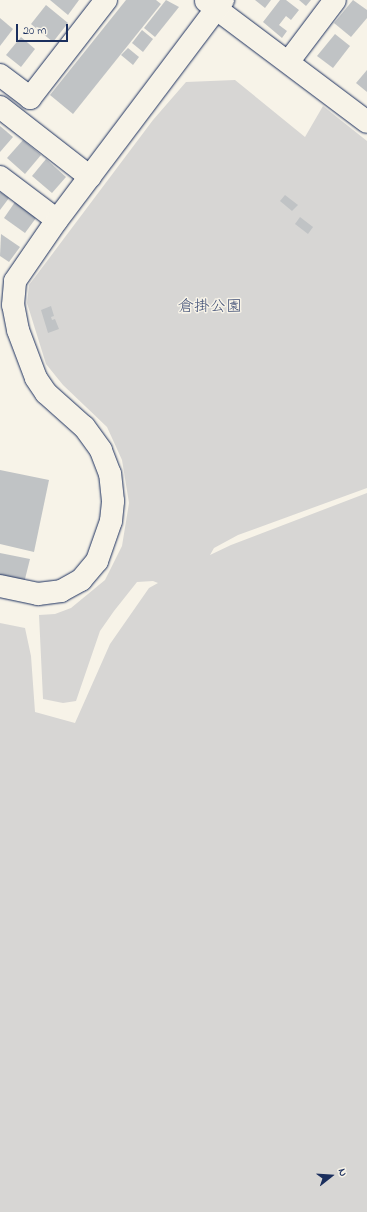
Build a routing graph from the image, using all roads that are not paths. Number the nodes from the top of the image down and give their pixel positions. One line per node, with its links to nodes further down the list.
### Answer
1 (106, 0): 5 (street)
2 (335, 0): 4 (street)
3 (215, 3): 4 (street); 9 (street)
4 (289, 61): 7 (street)
5 (0, 75)
6 (0, 107): 9 (street)
7 (367, 122)
8 (0, 177): 10 (street)
9 (90, 177): 10 (street)
10 (57, 220): 11 (street)
11 (7, 278): 12 (street)
12 (9, 332): 13 (street)
13 (0, 586)

